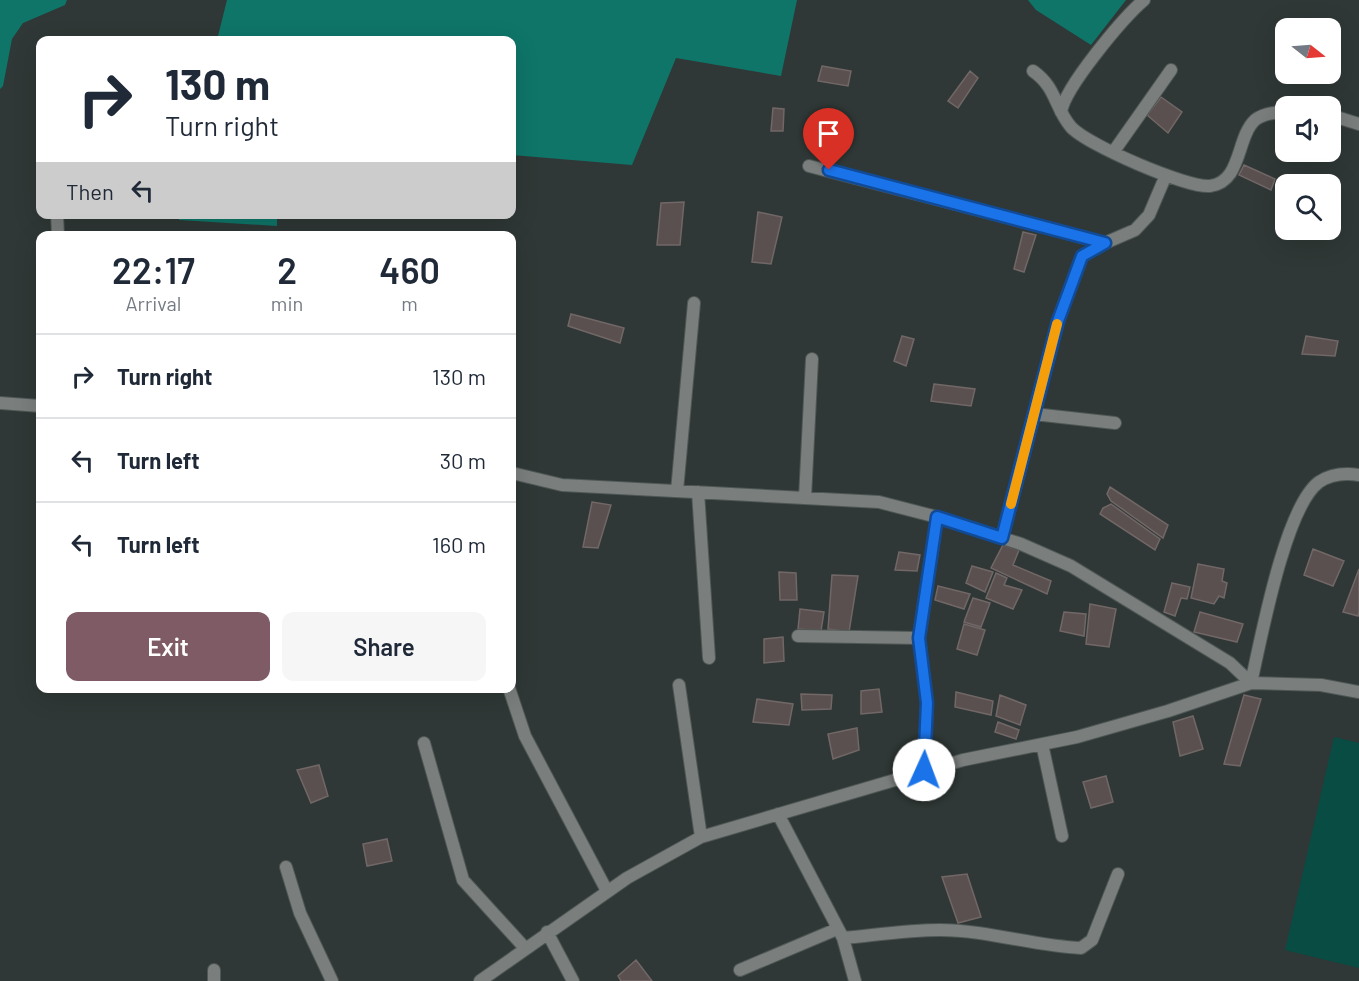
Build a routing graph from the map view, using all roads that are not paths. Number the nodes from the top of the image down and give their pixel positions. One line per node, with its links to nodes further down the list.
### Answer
1 (1144, 0): 4 (street)
2 (1171, 70): 8 (street)
3 (1033, 71): 4 (street)
4 (1061, 112): 8 (street)
5 (1275, 113): 10 (street)
6 (1341, 118): 7 (street)
7 (1359, 124)
8 (1114, 152): 10 (street)
9 (809, 166): 11 (street)
10 (1166, 175): 11 (street)
11 (1105, 243): 16 (street)
12 (694, 303): 20 (street)
13 (812, 359): 22 (street)
14 (0, 403): 15 (street)
15 (36, 406)
16 (1034, 414): 17 (street); 24 (street)
17 (1115, 423)
18 (516, 474): 20 (street)
19 (1359, 475): 28 (street)
20 (676, 491): 21 (street)
21 (698, 492): 22 (street); 27 (street)
22 (805, 498): 23 (street)
23 (937, 517): 24 (street); 26 (street)
24 (1002, 538): 28 (street)
25 (798, 636): 26 (street)
26 (919, 638): 34 (street)
27 (709, 658)
28 (1251, 683): 30 (street); 33 (street)
29 (678, 685): 37 (street)
30 (1359, 692)
31 (511, 693): 40 (street)
32 (424, 743): 43 (street)
33 (1042, 744): 34 (street); 36 (street)
34 (924, 770): 35 (street)
35 (778, 814): 37 (street); 42 (street)
36 (1062, 836)
37 (702, 837): 40 (street)
38 (286, 867): 45 (street)
39 (1118, 874): 42 (street)
40 (607, 891): 41 (street)
41 (547, 932): 43 (street); 47 (street)
42 (840, 933): 44 (street); 48 (street)
43 (525, 948): 46 (street)
44 (740, 970)
45 (332, 981)
46 (480, 981)
47 (573, 981)
48 (855, 981)

